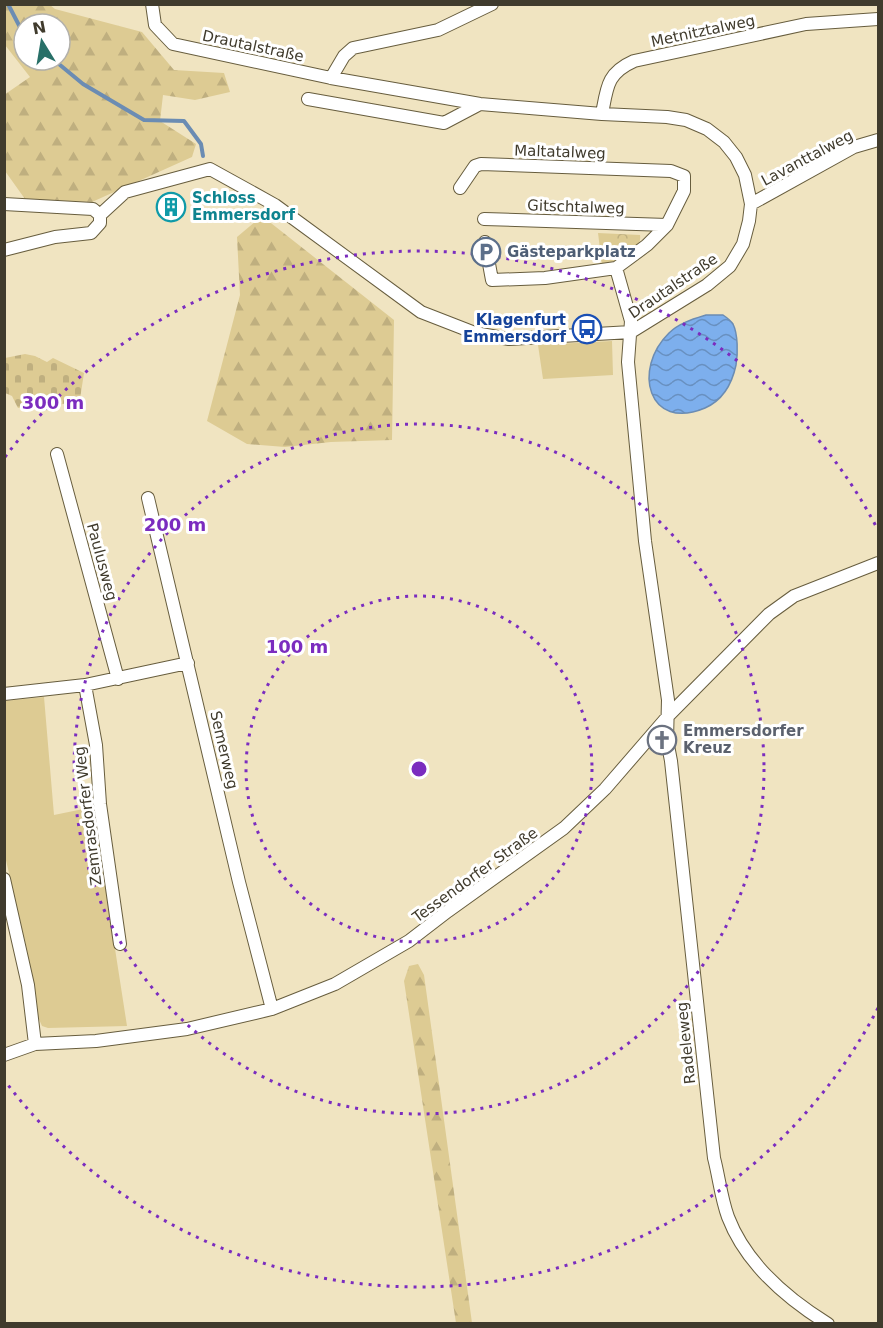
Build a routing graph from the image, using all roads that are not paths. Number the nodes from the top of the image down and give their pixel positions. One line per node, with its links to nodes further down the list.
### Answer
1 (492, 4): 4 (street)
2 (149, 6): 4 (street, Drautalstraße)
3 (879, 19): 7 (street, Metnitztalweg)
4 (330, 78): 6 (street, Drautalstraße)
5 (308, 99): 6 (street)
6 (480, 104): 7 (street, Drautalstraße)
7 (602, 114): 11 (street, Drautalstraße)
8 (879, 140): 11 (street, Lavanttalweg)
9 (460, 188): 14 (street, Maltatalweg)
10 (4, 204): 12 (street)
11 (751, 204): 18 (street, Drautalstraße)
12 (100, 215): 16 (street); 18 (street)
13 (484, 219): 14 (street, Gitschtalweg)
14 (667, 225): 17 (street)
15 (485, 242): 17 (street)
16 (4, 249)
17 (616, 268): 18 (street)
18 (631, 332): 26 (street, Drautalstraße)
19 (57, 454): 23 (street, Paulusweg)
20 (148, 498): 22 (street, Semerweg)
21 (879, 563): 26 (street, Tessendorfer Straße)
22 (189, 663): 23 (street); 29 (street, Semerweg)
23 (118, 679): 24 (street)
24 (85, 685): 25 (street); 28 (street, Zemrasdorfer Weg)
25 (4, 694)
26 (669, 716): 29 (street, Tessendorfer Straße); 32 (street, Radeleweg)
27 (4, 879): 30 (street)
28 (120, 944)
29 (272, 1009): 30 (street, Tessendorfer Straße)
30 (35, 1044): 31 (street, Tessendorfer Straße)
31 (4, 1054)
32 (828, 1323)

